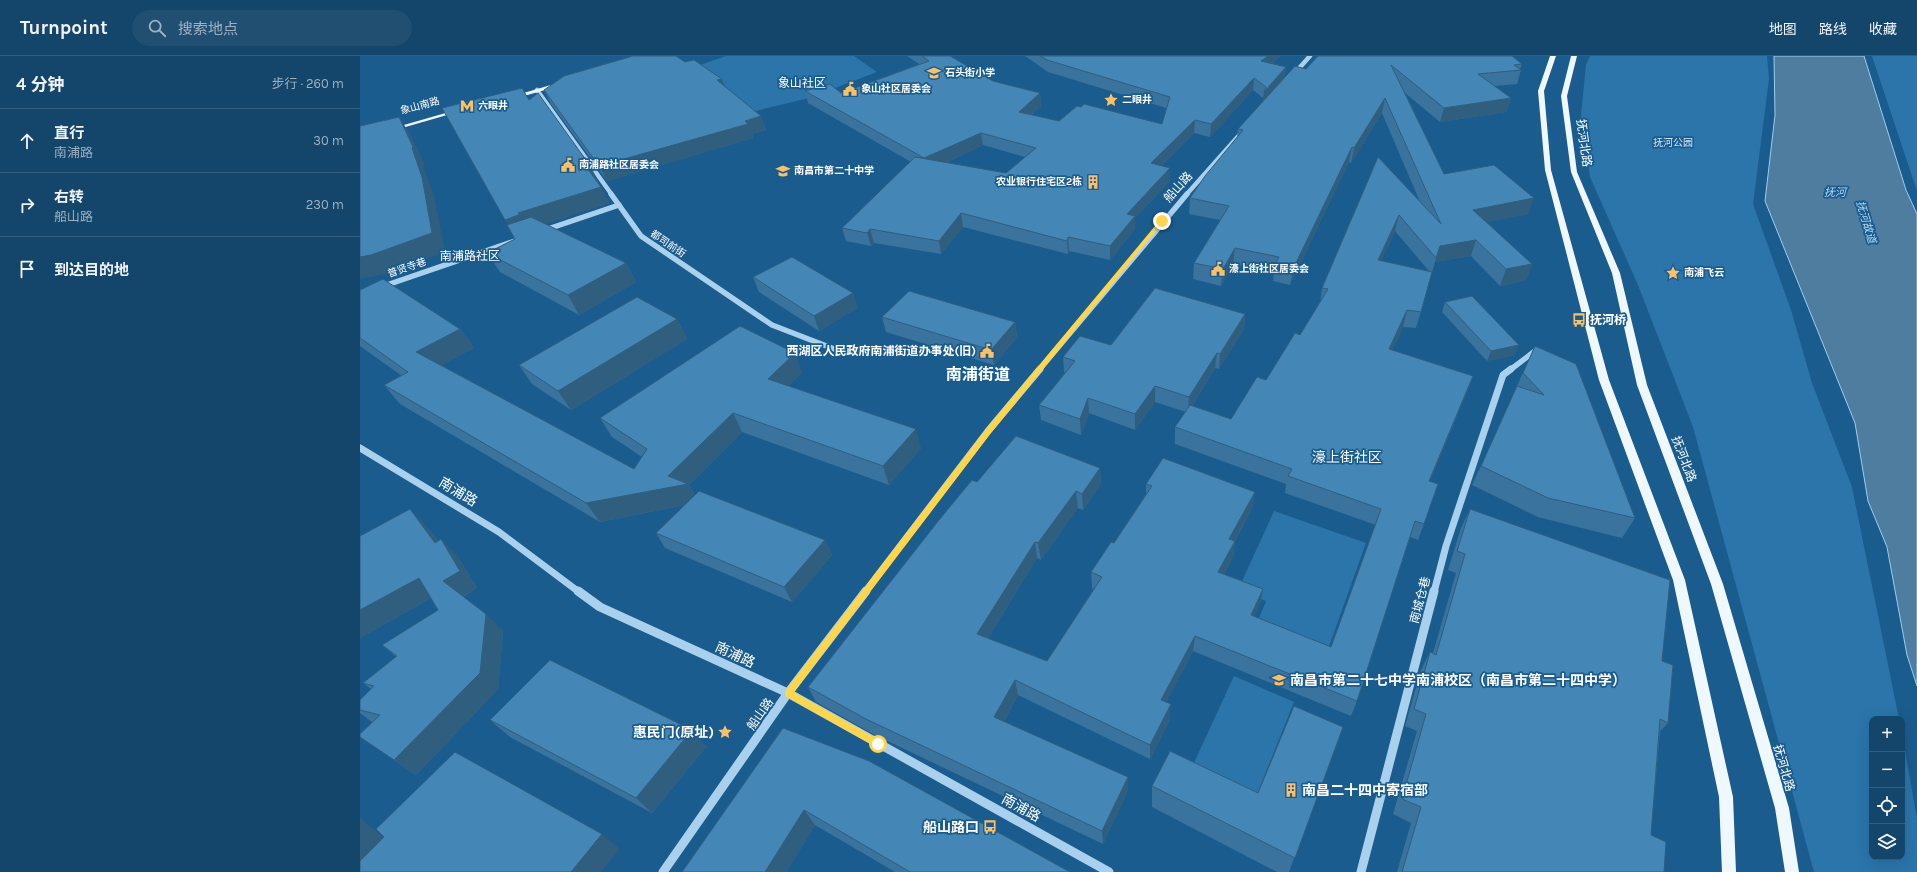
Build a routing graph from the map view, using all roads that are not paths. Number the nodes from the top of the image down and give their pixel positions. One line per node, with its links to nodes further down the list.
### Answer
1 (1310, 56): 4 (street)
2 (1553, 56): 22 (main road)
3 (1574, 56): 23 (main road, 抚河北路)
4 (1289, 80)
5 (537, 90): 6 (main road); 7 (main road); 11 (street, 都司前街)
6 (510, 92)
7 (506, 98)
8 (390, 124): 10 (main road, 象山南路)
9 (1247, 127): 18 (street, 船山路)
10 (383, 132)
11 (619, 205): 12 (street); 16 (street, 都司前街)
12 (538, 233)
13 (523, 238): 14 (street, 普贤寺巷)
14 (375, 289)
15 (1534, 351): 21 (street, 南城仓巷)
16 (842, 352)
17 (360, 448): 18 (street, 南浦路)
18 (788, 693): 19 (street, 船山路); 20 (street, 南浦路)
19 (663, 872)
20 (1109, 872)
21 (1361, 872)
22 (1729, 872)
23 (1792, 872)

